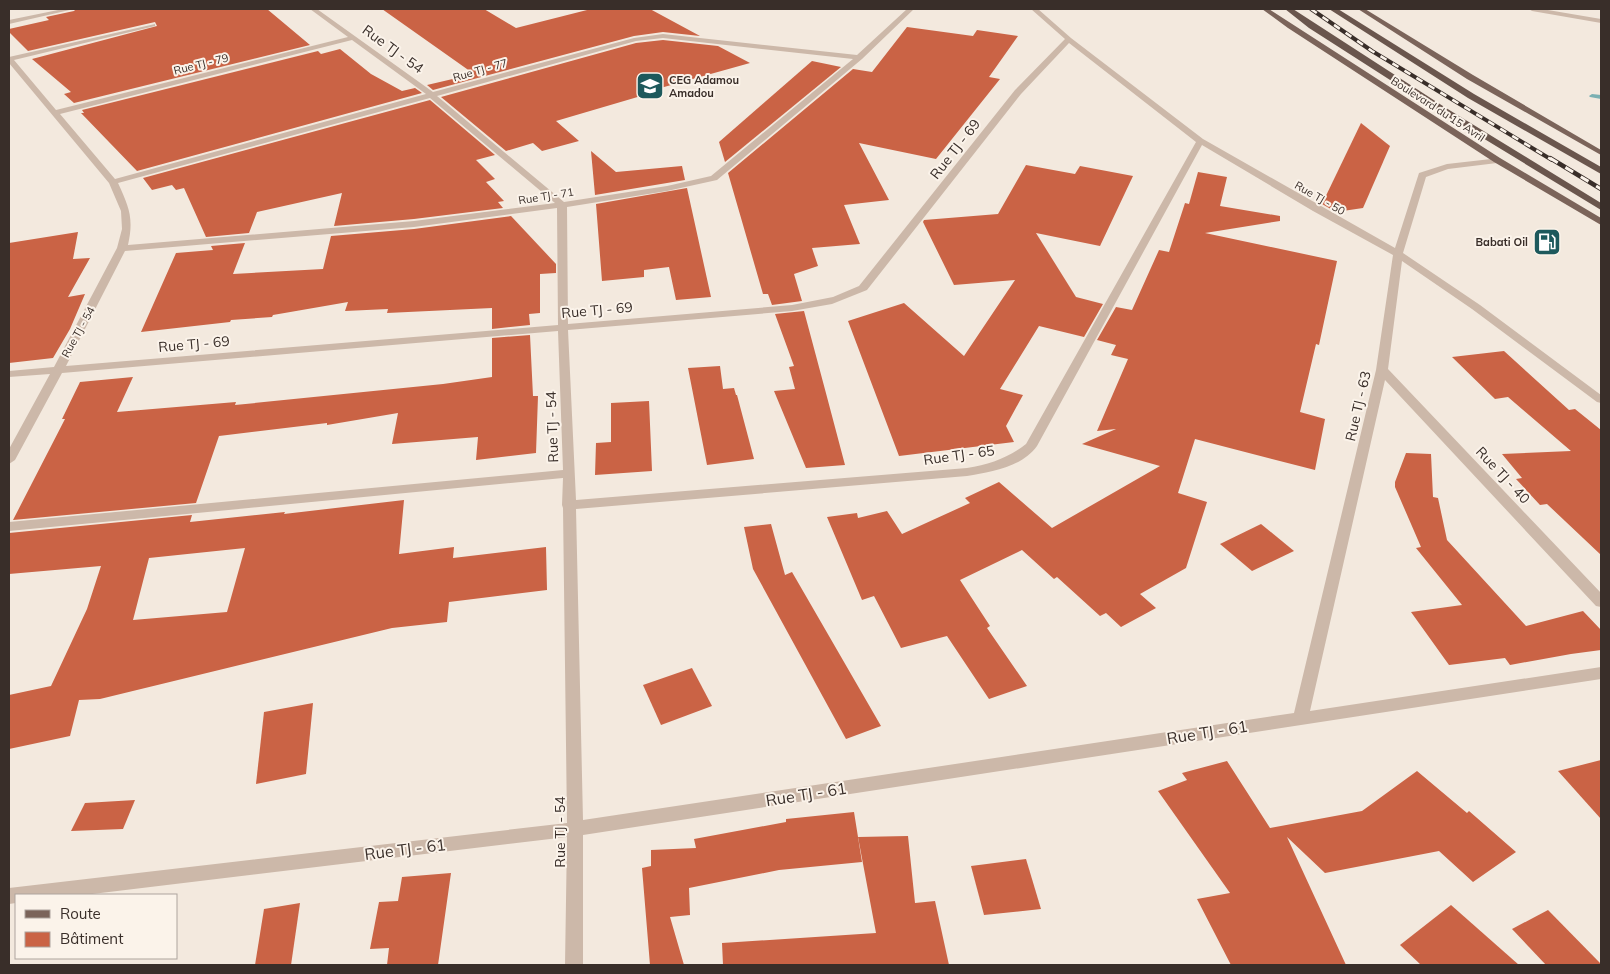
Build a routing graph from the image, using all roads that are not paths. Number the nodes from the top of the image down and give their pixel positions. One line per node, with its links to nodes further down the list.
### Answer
1 (71, 9): 11 (street)
2 (313, 9): 13 (street, Rue TJ - 54)
3 (911, 9): 15 (street, Rue TJ - 71)
4 (1034, 9): 14 (street, Rue TJ - 50)
5 (1265, 9): 21 (main road, Boulevard du 15 Avril)
6 (1289, 9): 25 (highway, Boulevard du 15 Avril)
7 (1333, 9): 22 (highway)
8 (1361, 9): 20 (main road)
9 (1532, 9): 10 (street)
10 (1601, 21)
11 (9, 22)
12 (154, 26): 16 (street)
13 (354, 38): 17 (street, Rue TJ - 54); 18 (street, Rue TJ - 79)
14 (1068, 39): 19 (street, Rue TJ - 50); 29 (street, Rue TJ - 69)
15 (859, 57): 17 (street, Rue TJ - 77); 24 (street, Rue TJ - 71)
16 (9, 59): 18 (street, Rue TJ - 54)
17 (432, 95): 23 (street, Rue TJ - 77); 24 (street, Rue TJ - 54)
18 (54, 112): 23 (street, Rue TJ - 54)
19 (1200, 141): 28 (street, Rue TJ - 50); 36 (street, Rue TJ - 65)
20 (1601, 153)
21 (1497, 160): 26 (main road, Boulevard du 15 Avril); 28 (street, Rue TJ - 63)
22 (1601, 171)
23 (113, 182): 27 (street, Rue TJ - 54)
24 (562, 206): 27 (street, Rue TJ - 71); 29 (street, Rue TJ - 54)
25 (1601, 207)
26 (1601, 222)
27 (122, 248): 30 (street, Rue TJ - 54)
28 (1398, 254): 31 (street, Rue TJ - 63); 33 (street, Rue TJ - 50)
29 (563, 326): 30 (street, Rue TJ - 69); 35 (street, Rue TJ - 54)
30 (58, 369): 32 (street, Rue TJ - 69); 34 (street, Rue TJ - 54)
31 (1382, 370): 38 (street, Rue TJ - 40); 40 (street, Rue TJ - 63)
32 (9, 374)
33 (1601, 400)
34 (9, 460)
35 (569, 473): 36 (street, Rue TJ - 54); 37 (street)
36 (568, 505): 41 (street, Rue TJ - 54)
37 (9, 527)
38 (1601, 602)
39 (1601, 672): 40 (street, Rue TJ - 61)
40 (1301, 718): 41 (street, Rue TJ - 61)
41 (575, 830): 42 (street, Rue TJ - 61); 43 (street, Rue TJ - 54)
42 (26, 894)
43 (574, 965)

